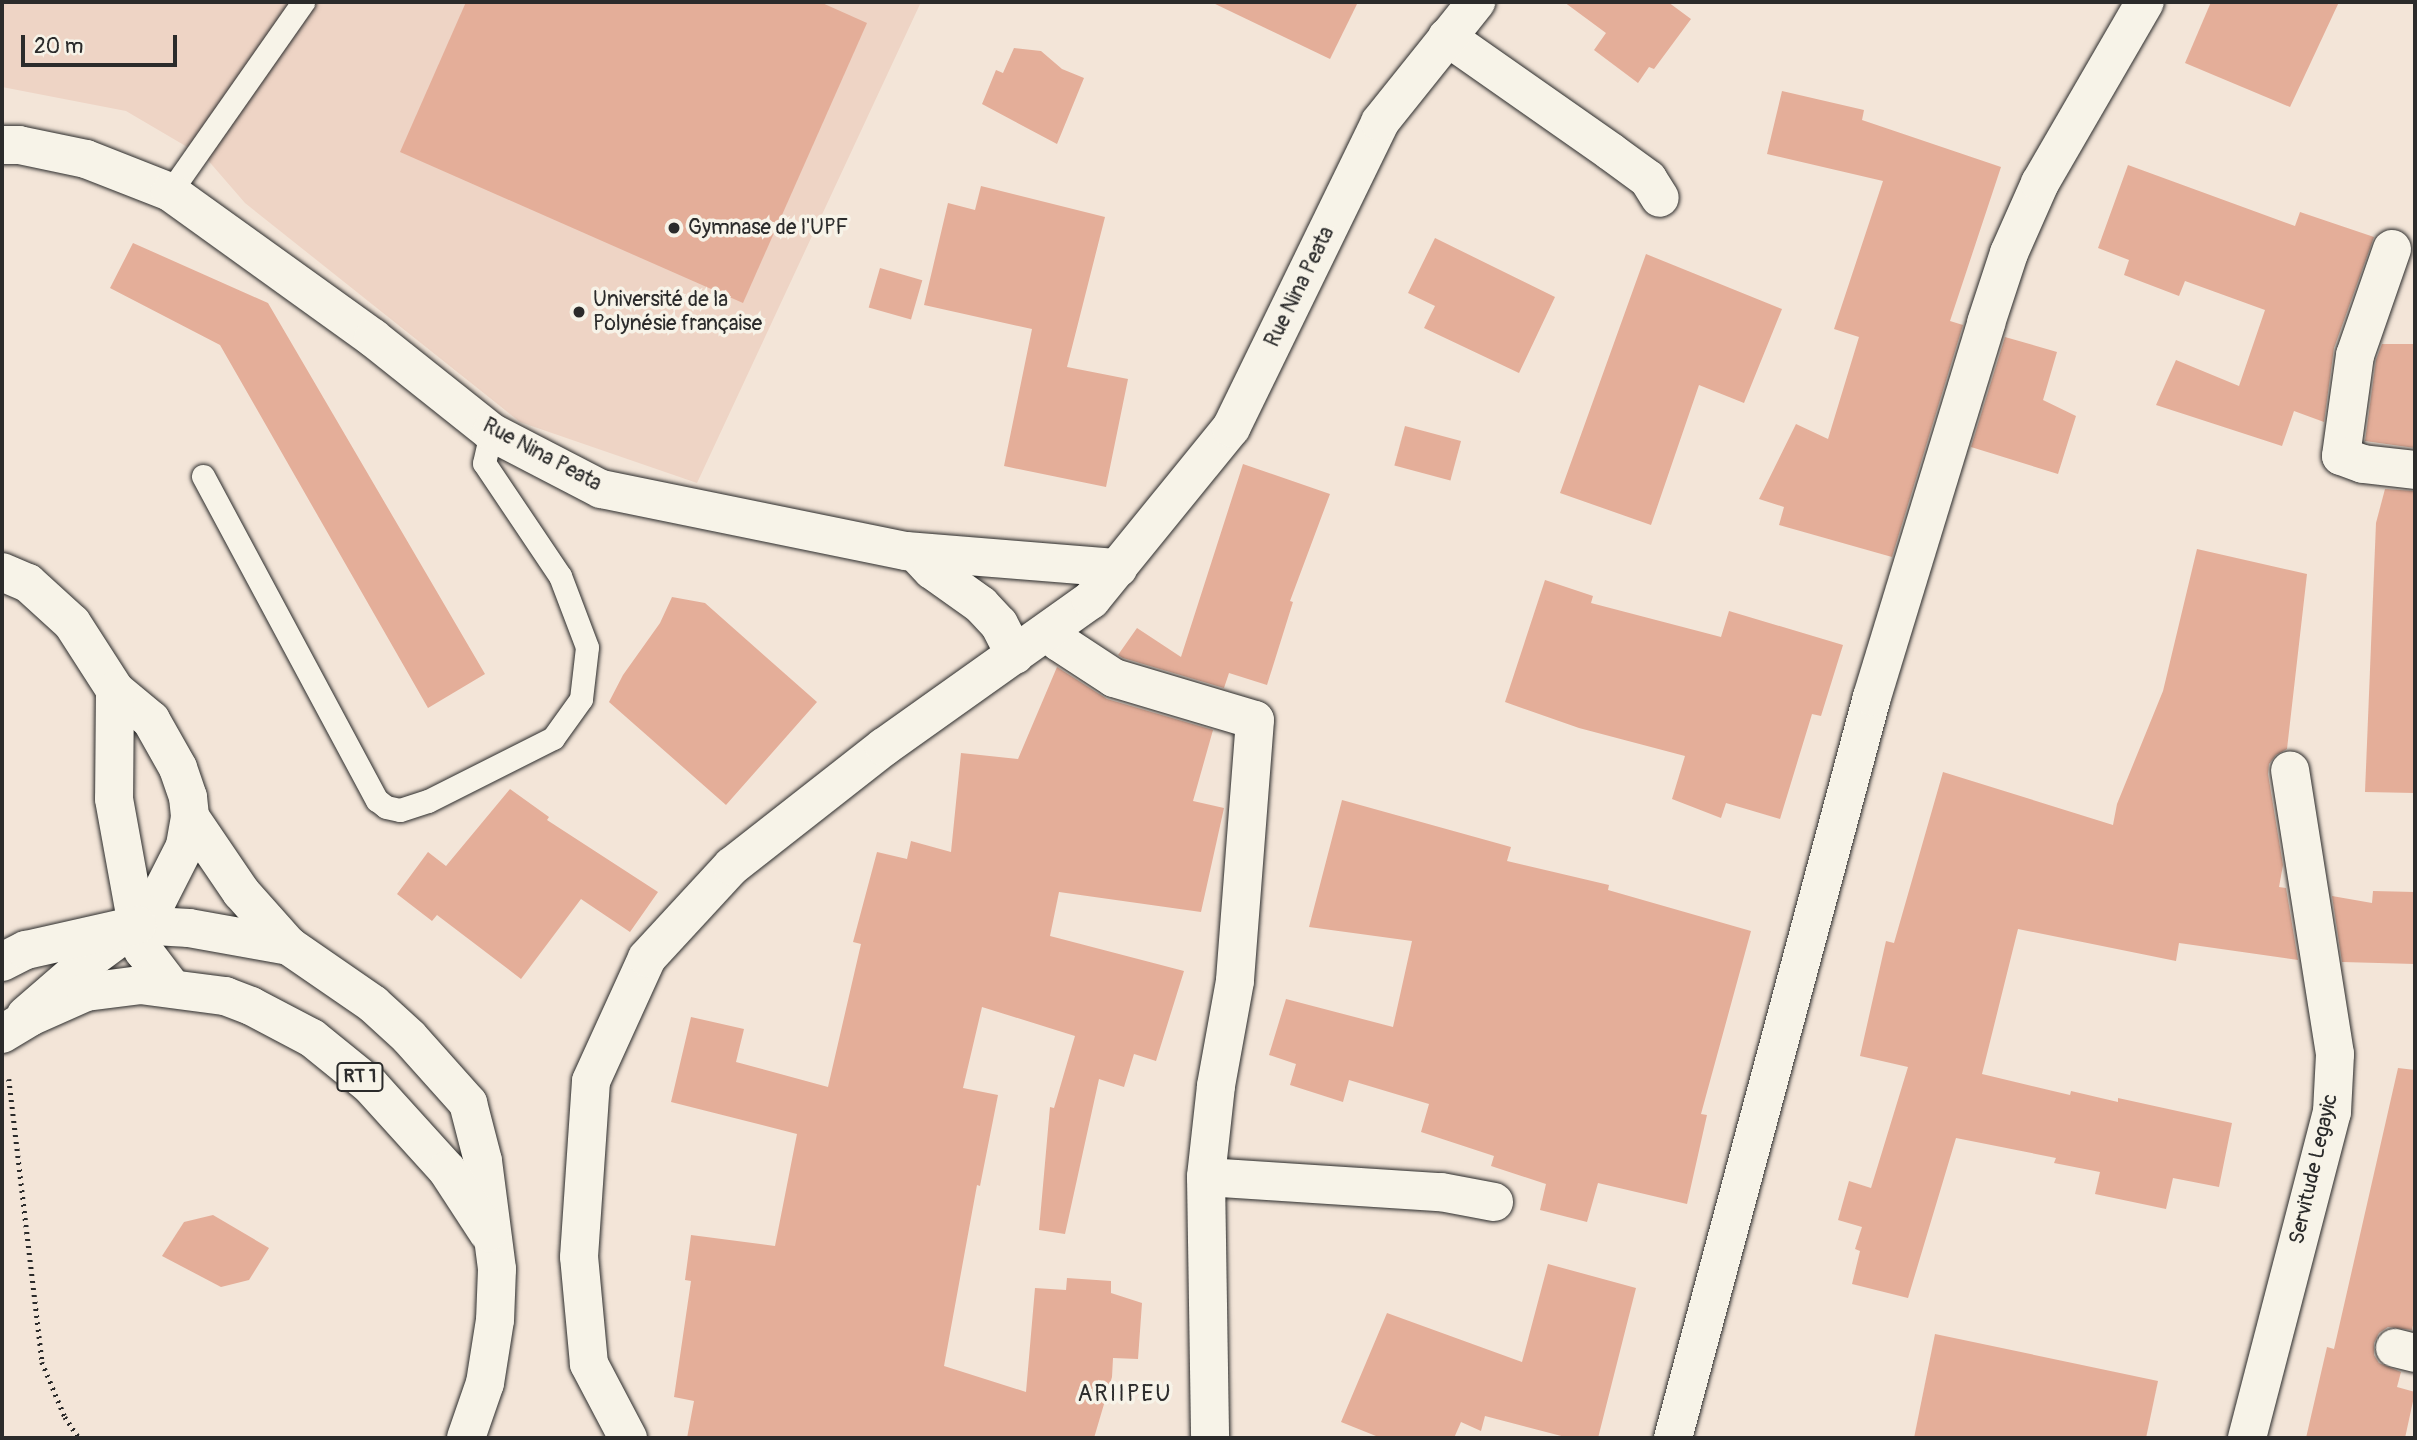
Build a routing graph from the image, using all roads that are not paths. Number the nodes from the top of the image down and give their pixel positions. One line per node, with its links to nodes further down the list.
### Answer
1 (303, 2): 6 (lane)
2 (1476, 2): 4 (main road, Rue Nina Peata)
3 (2145, 2): 31 (main road)
4 (1447, 37): 7 (main road); 13 (main road, Rue Nina Peata)
5 (2, 145): 6 (main road, Rue Nina Peata)
6 (170, 192): 9 (main road, Rue Nina Peata)
7 (1660, 198)
8 (2392, 249): 10 (main road)
9 (491, 432): 11 (lane); 12 (main road, Rue Nina Peata)
10 (2415, 470)
11 (203, 477)
12 (915, 552): 13 (main road, Rue Nina Peata); 16 (main road)
13 (1118, 568): 15 (main road, Rue Nina Peata)
14 (2, 572): 17 (main road)
15 (1049, 631): 16 (main road, Rue Nina Peata); 25 (main road)
16 (1015, 655): 29 (main road, Rue Nina Peata)
17 (115, 690): 19 (main road); 20 (main road)
18 (2290, 771): 32 (main road, Servitude Legayic)
19 (190, 817): 20 (main road); 21 (main road)
20 (138, 925): 21 (main road); 22 (main road); 23 (main road); 24 (main road)
21 (289, 946): 27 (main road)
22 (2, 962)
23 (172, 988): 24 (main road, RT 1); 27 (main road, RT 1)
24 (6, 1031)
25 (1206, 1177): 26 (main road); 30 (main road)
26 (1493, 1202)
27 (493, 1240): 28 (main road, RT 1)
28 (466, 1438)
29 (628, 1438)
30 (1209, 1438)
31 (1673, 1438)
32 (2247, 1438)

